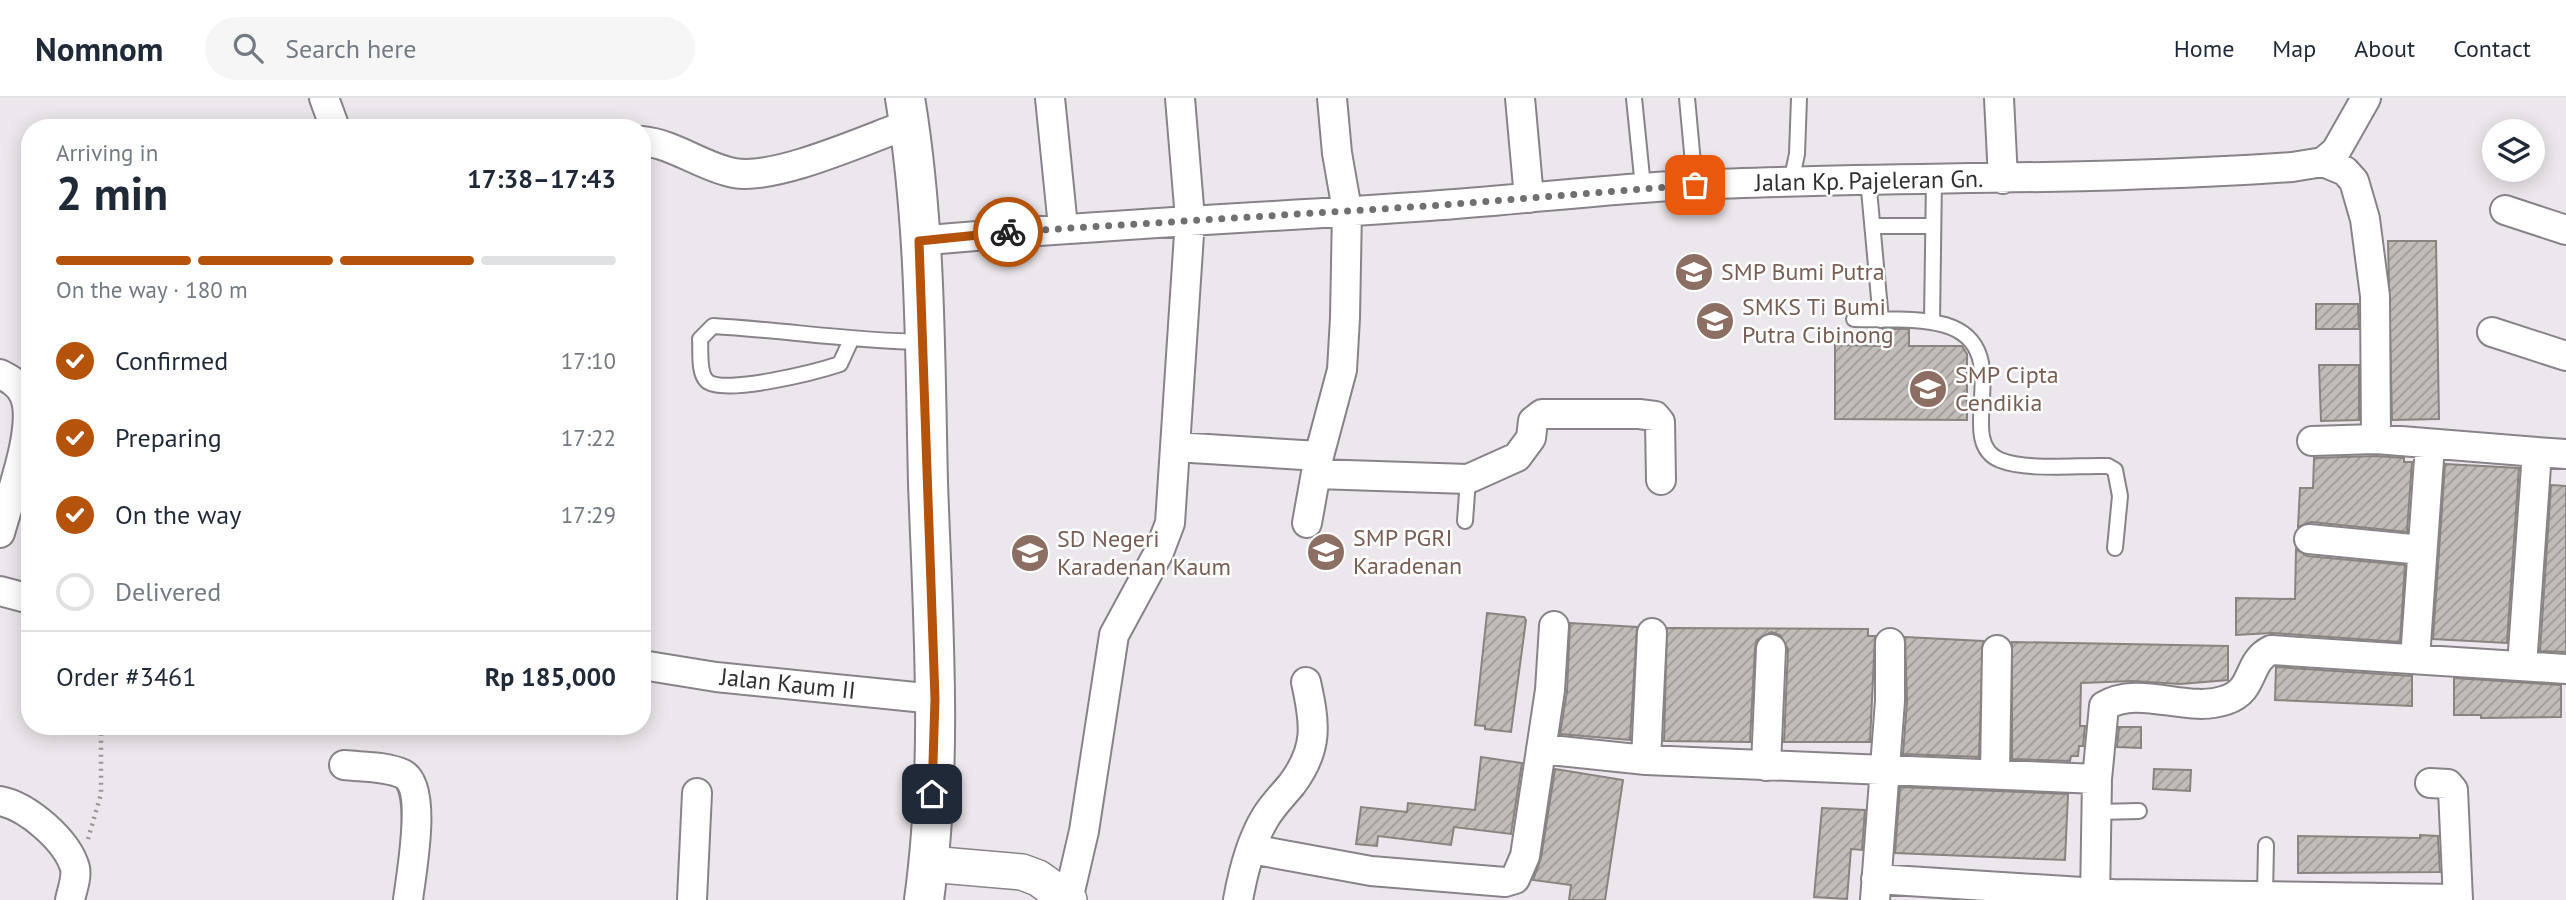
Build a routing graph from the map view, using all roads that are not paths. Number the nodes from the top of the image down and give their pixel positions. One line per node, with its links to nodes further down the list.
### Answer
1 (324, 98): 12 (street)
2 (1050, 98): 27 (street)
3 (1180, 98): 24 (street)
4 (1332, 98): 22 (street)
5 (1520, 98): 21 (street)
6 (1634, 98): 20 (lane)
7 (1687, 98): 19 (lane)
8 (1799, 98): 18 (lane)
9 (1999, 98): 17 (street)
10 (2366, 98): 14 (street)
11 (907, 111): 13 (street); 29 (main road)
12 (332, 119)
13 (651, 144)
14 (2323, 162): 17 (street, Jalan Kp. Pajeleran Gn.); 39 (street)
15 (1868, 179): 16 (street, Jalan Kp. Pajeleran Gn.); 18 (street, Jalan Kp. Pajeleran Gn.); 25 (lane)
16 (1934, 179): 17 (street, Jalan Kp. Pajeleran Gn.); 26 (lane)
17 (2003, 179)
18 (1791, 182): 19 (street, Jalan Kp. Pajeleran Gn.)
19 (1695, 185): 20 (street, Jalan Kp. Pajeleran Gn.)
20 (1643, 187): 21 (street, Jalan Kp. Pajeleran Gn.)
21 (1529, 198): 22 (street, Jalan Kp. Pajeleran Gn.)
22 (1347, 210): 24 (street, Jalan Kp. Pajeleran Gn.); 46 (street)
23 (2505, 210): 28 (street)
24 (1190, 219): 27 (street, Jalan Kp. Pajeleran Gn.); 43 (street)
25 (1874, 226): 26 (lane); 31 (lane)
26 (1933, 226): 32 (lane)
27 (1063, 227): 29 (street, Jalan Kp. Pajeleran Gn.)
28 (2566, 229)
29 (919, 241): 35 (main road)
30 (1854, 320): 31 (lane)
31 (1881, 320): 32 (lane)
32 (1932, 322): 53 (lane)
33 (2492, 332): 36 (street)
34 (851, 340): 34 (lane); 35 (lane)
35 (924, 342): 67 (main road)
36 (2566, 356)
37 (0, 374): 38 (street)
38 (21, 396)
39 (2376, 439): 41 (street); 42 (street)
40 (21, 441): 51 (street)
41 (2312, 441)
42 (2430, 444): 44 (street); 54 (street)
43 (1175, 447): 46 (street); 89 (street)
44 (2537, 452): 45 (street); 64 (street)
45 (2566, 454)
46 (1318, 465): 47 (street); 50 (street)
47 (1468, 478): 48 (street); 49 (lane)
48 (1661, 480)
49 (1465, 521)
50 (1307, 523)
51 (0, 533)
52 (2309, 539): 54 (street)
53 (2115, 548)
54 (2422, 550): 62 (street)
55 (0, 591): 56 (street)
56 (21, 597)
57 (1554, 626): 68 (street)
58 (1652, 633): 69 (street)
59 (1889, 643): 72 (street)
60 (1771, 649): 71 (street)
61 (1997, 650): 73 (street)
62 (2415, 659): 64 (street); 74 (street)
63 (651, 666): 67 (street, Jalan Kaum II)
64 (2522, 667): 65 (street)
65 (2566, 670)
66 (1306, 682): 81 (street)
67 (935, 699): 82 (main road)
68 (1541, 749): 69 (street); 81 (street)
69 (1646, 760): 71 (street)
70 (344, 765): 87 (street)
71 (1766, 766): 72 (street)
72 (1883, 768): 73 (street); 84 (street)
73 (1995, 774): 74 (street)
74 (2097, 779): 79 (street)
75 (2430, 783): 91 (street)
76 (697, 793): 88 (street)
77 (0, 801): 83 (street)
78 (2139, 811): 79 (lane)
79 (2097, 812): 86 (street)
80 (2266, 845): 85 (lane)
81 (1251, 849): 90 (street)
82 (927, 882): 89 (street)
83 (73, 888)
84 (1876, 889): 86 (street)
85 (2265, 895): 86 (street); 91 (street)
86 (2095, 896)
87 (408, 900)
88 (692, 900)
89 (1068, 900)
90 (1238, 900)
91 (2458, 900)

